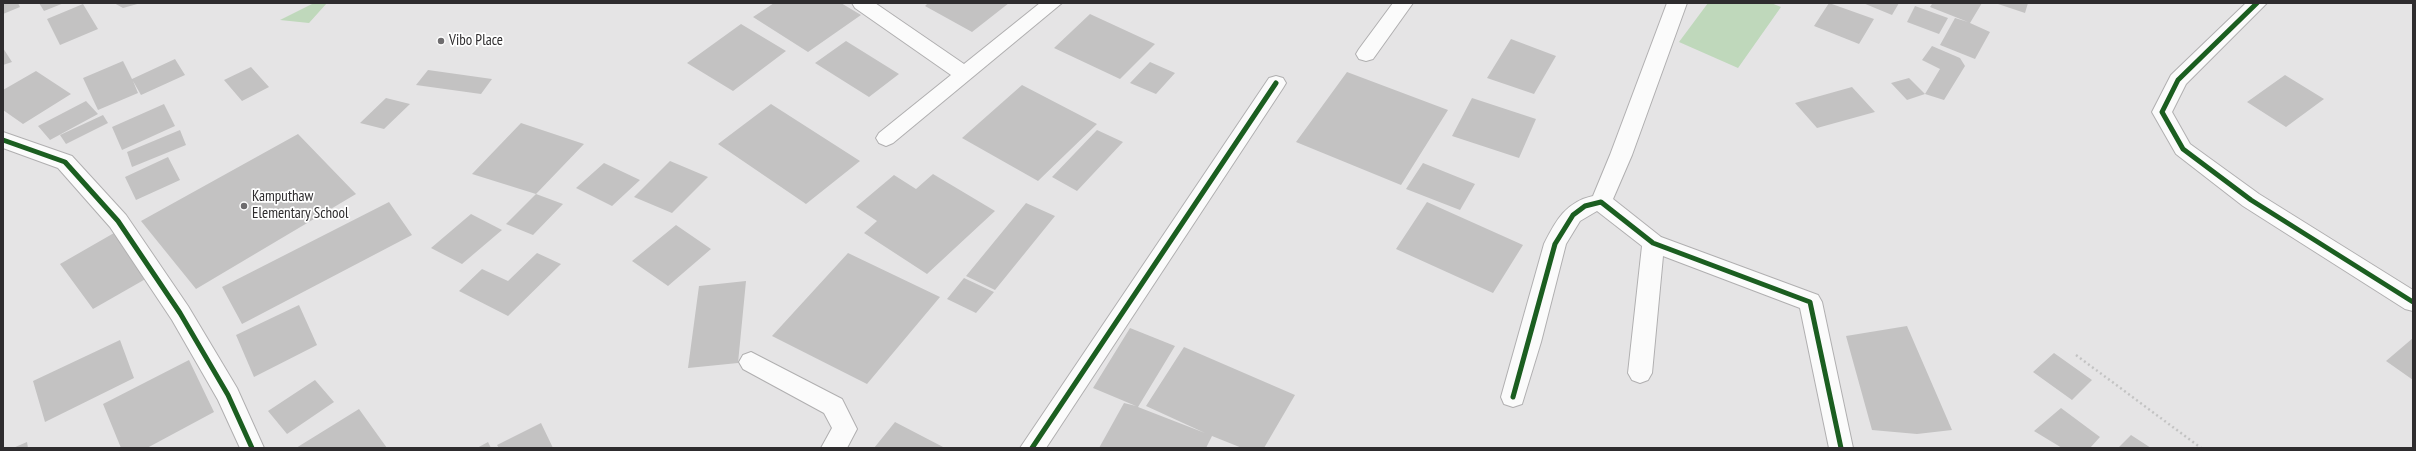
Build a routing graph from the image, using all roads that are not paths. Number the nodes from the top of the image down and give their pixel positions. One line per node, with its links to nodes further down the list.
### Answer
1 (862, 3): 7 (street)
2 (1052, 3): 7 (street)
3 (1403, 3): 6 (street)
4 (1677, 3): 11 (street)
5 (2256, 3): 13 (street)
6 (1366, 54)
7 (964, 74): 9 (street)
8 (1276, 83): 19 (street)
9 (886, 138)
10 (3, 140): 17 (street)
11 (1601, 202): 12 (street); 16 (street)
12 (1653, 243): 15 (street); 20 (street)
13 (2413, 302)
14 (751, 362): 18 (street)
15 (1640, 373)
16 (1513, 397)
17 (252, 448)
18 (834, 448)
19 (1032, 448)
20 (1841, 448)

